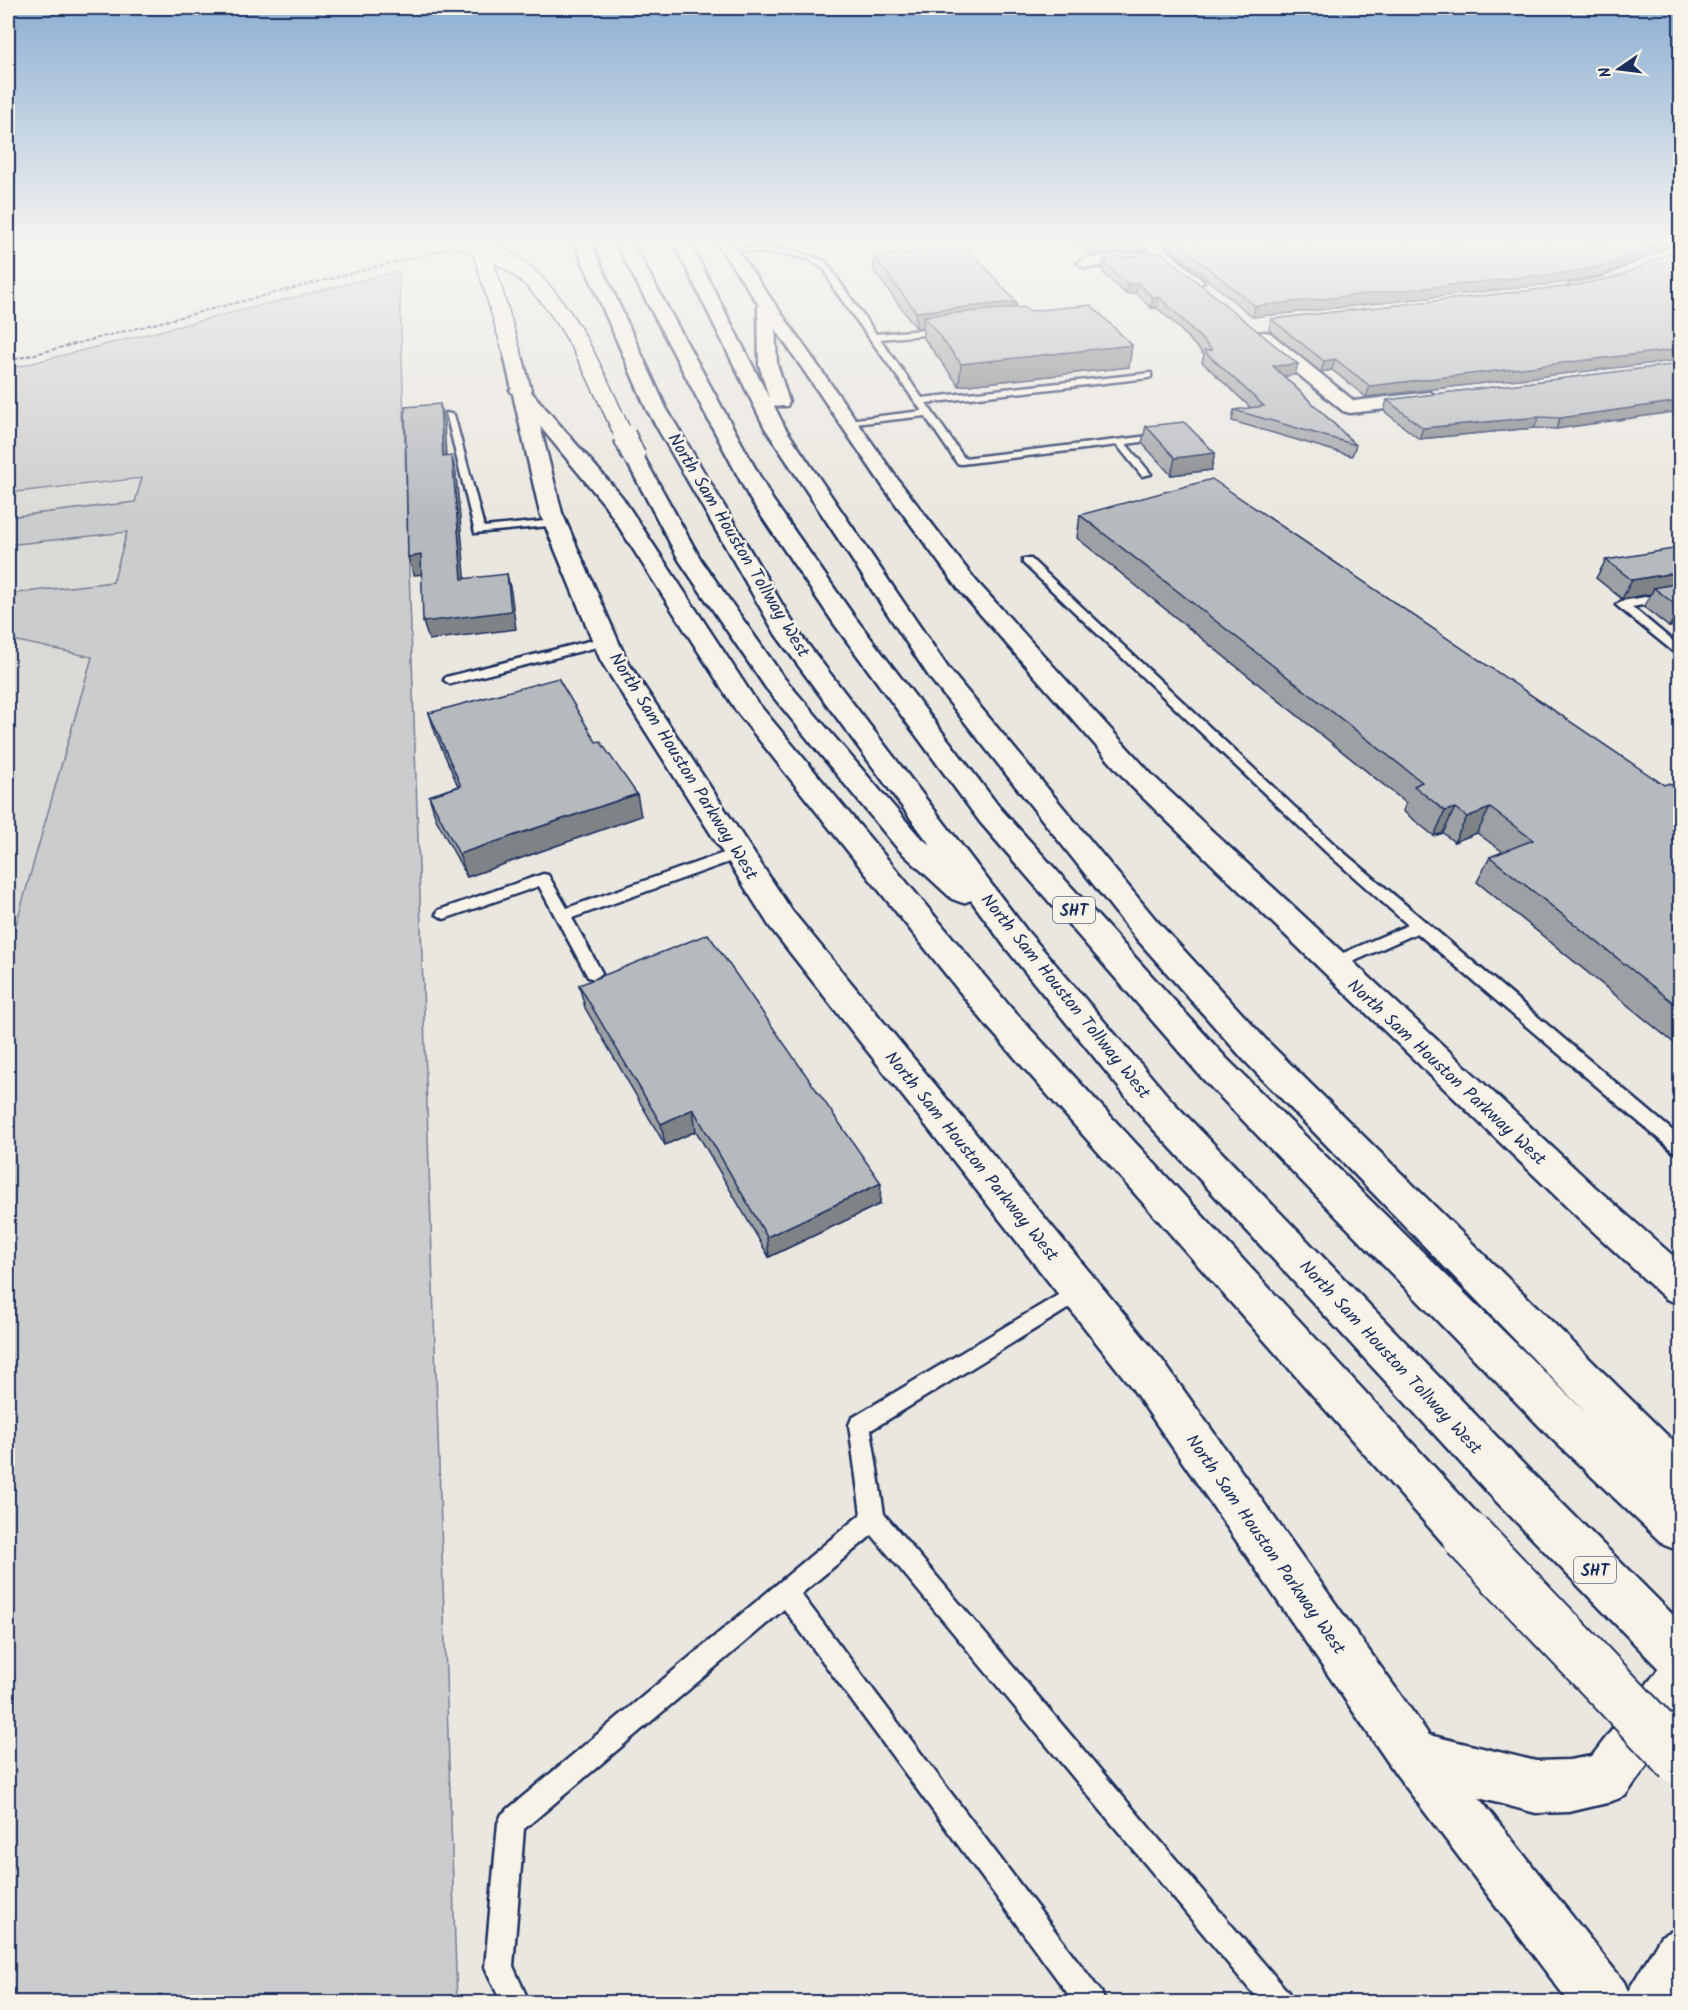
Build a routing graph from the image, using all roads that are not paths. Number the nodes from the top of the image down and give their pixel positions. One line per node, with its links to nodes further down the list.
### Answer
1 (504, 333): 12 (main road, North Sam Houston Parkway West, bridge)
2 (570, 333): 33 (main road, bridge)
3 (625, 333): 33 (main road, North Sam Houston Tollway West / SHT)
4 (672, 333): 41 (main road, SHT)
5 (728, 333): 28 (main road)
6 (767, 333): 28 (main road)
7 (784, 333): 18 (main road, North Sam Houston Parkway West)
8 (873, 333): 11 (lane)
9 (920, 333): 11 (lane)
10 (1260, 333): 14 (main road)
11 (876, 337): 15 (lane)
12 (516, 375): 22 (main road, North Sam Houston Parkway West); 46 (main road, bridge)
13 (1148, 375): 15 (lane)
14 (1445, 396)
15 (920, 401): 16 (lane)
16 (928, 413): 18 (lane); 20 (lane)
17 (449, 415): 22 (lane)
18 (848, 423): 34 (main road, North Sam Houston Parkway West)
19 (1174, 434): 20 (lane)
20 (1119, 441): 21 (lane)
21 (1146, 474)
22 (555, 523): 25 (main road, North Sam Houston Parkway West)
23 (1028, 561): 32 (lane)
24 (1680, 595): 26 (lane)
25 (606, 641): 27 (lane); 29 (main road, North Sam Houston Parkway West)
26 (1680, 653)
27 (450, 680)
28 (1049, 808): 39 (main road)
29 (738, 853): 31 (lane); 38 (main road, North Sam Houston Parkway West)
30 (444, 914): 31 (lane)
31 (563, 915): 35 (lane)
32 (1419, 926): 34 (lane); 36 (lane)
33 (1016, 939): 43 (main road, North Sam Houston Tollway West / SHT)
34 (1332, 964): 37 (main road, North Sam Houston Parkway West)
35 (594, 973)
36 (1680, 1147)
37 (1680, 1286)
38 (1080, 1291): 40 (lane); 45 (main road, North Sam Houston Parkway West)
39 (1680, 1478)
40 (873, 1519): 42 (lane); 50 (lane)
41 (1680, 1528)
42 (785, 1592): 48 (lane); 49 (lane)
43 (1680, 1656)
44 (1680, 1680): 45 (main road)
45 (1414, 1756): 51 (main road, North Sam Houston Parkway West)
46 (1680, 1760)
47 (1680, 1955): 52 (main road)
48 (515, 2002)
49 (1091, 2002)
50 (1278, 2002)
51 (1604, 2002)
52 (1651, 2002)

